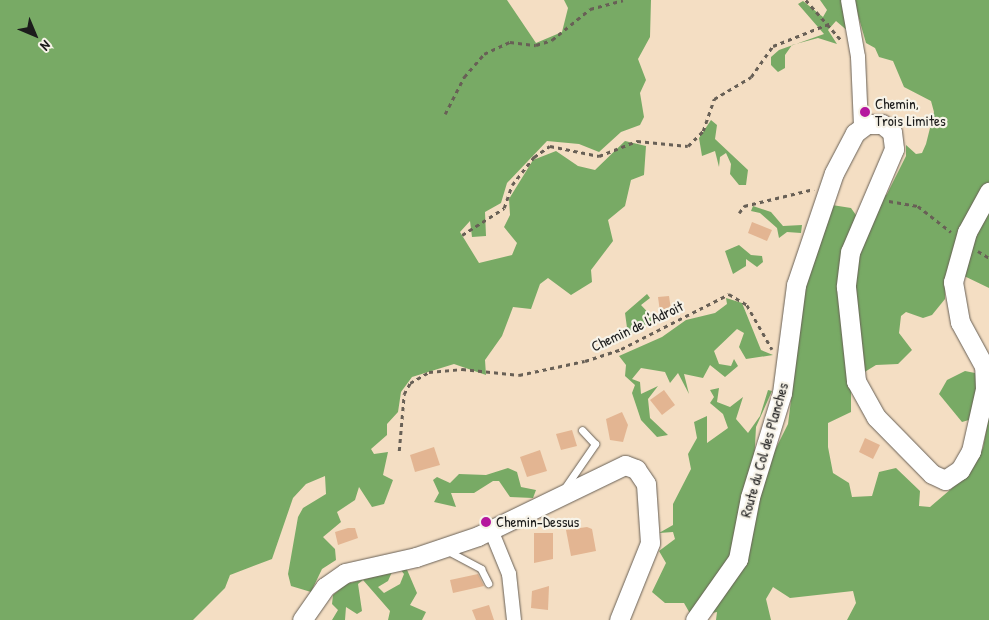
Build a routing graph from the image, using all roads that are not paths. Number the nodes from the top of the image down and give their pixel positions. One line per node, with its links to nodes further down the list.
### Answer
1 (848, 0): 2 (street)
2 (861, 127): 3 (street); 12 (street, Route du Col des Planches)
3 (989, 192)
4 (582, 430): 5 (lane)
5 (563, 495): 6 (street); 11 (street)
6 (491, 530): 7 (street); 10 (street)
7 (444, 548): 8 (lane); 9 (street)
8 (488, 583)
9 (302, 620)
10 (514, 620)
11 (619, 620)
12 (695, 620)

